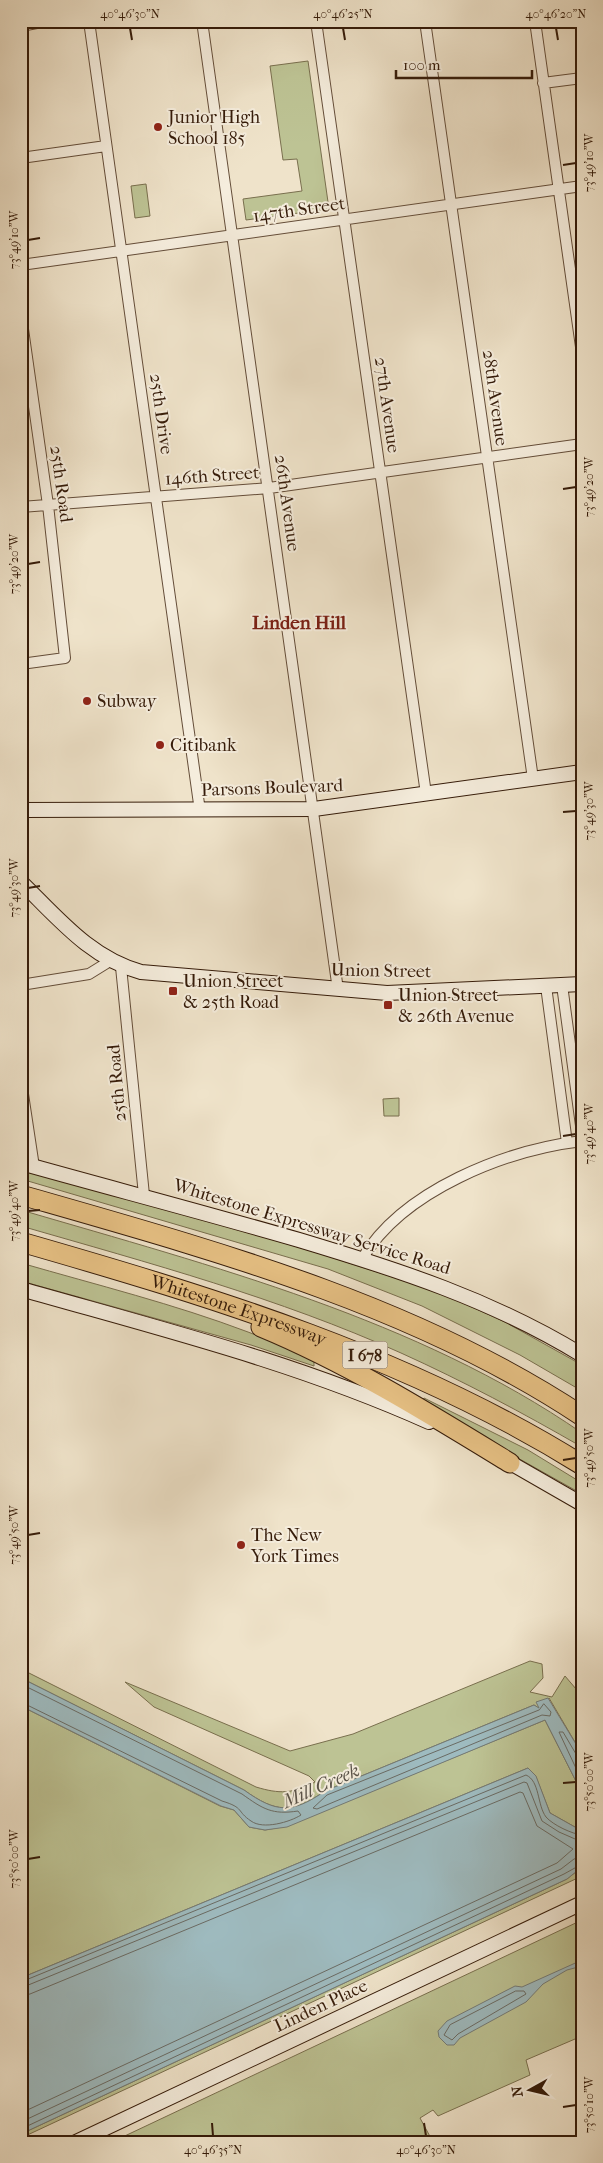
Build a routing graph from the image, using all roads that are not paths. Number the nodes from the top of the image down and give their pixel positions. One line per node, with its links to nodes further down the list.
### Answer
1 (47, 21): 7 (street)
2 (89, 21): 10 (street, 25th Drive)
3 (202, 21): 16 (street, 26th Avenue)
4 (316, 21): 15 (street, 27th Avenue)
5 (425, 21): 14 (street, 28th Avenue)
6 (534, 21): 9 (street)
7 (21, 26)
8 (582, 78): 9 (street)
9 (543, 83): 13 (street)
10 (106, 146): 11 (street); 17 (street, 25th Drive)
11 (21, 158)
12 (582, 186): 13 (street, 147th Street)
13 (558, 189): 14 (street, 147th Street); 20 (street)
14 (451, 204): 15 (street, 147th Street); 22 (street, 28th Avenue)
15 (344, 220): 16 (street, 147th Street); 23 (street, 27th Avenue)
16 (233, 236): 17 (street, 147th Street); 24 (street, 26th Avenue)
17 (121, 251): 18 (street, 147th Street); 25 (street, 25th Drive)
18 (21, 265)
19 (21, 315): 26 (street, 25th Road)
20 (582, 354)
21 (582, 444): 22 (street, 146th Street)
22 (487, 458): 23 (street, 146th Street); 30 (street, 28th Avenue)
23 (380, 473): 24 (street, 146th Street); 31 (street, 27th Avenue)
24 (269, 488): 25 (street, 146th Street); 32 (street, 26th Avenue)
25 (156, 497): 26 (street, 146th Street); 34 (street, 25th Drive)
26 (48, 505): 27 (street, 146th Street); 28 (street, 25th Road)
27 (21, 507)
28 (21, 664)
29 (582, 772): 30 (street, Parsons Boulevard)
30 (532, 779): 31 (street, Parsons Boulevard)
31 (426, 794): 32 (street, Parsons Boulevard)
32 (314, 809): 34 (street, Parsons Boulevard); 41 (street, 26th Avenue)
33 (21, 810): 34 (street, Parsons Boulevard)
34 (200, 811)
35 (21, 882): 36 (street)
36 (116, 964): 38 (street); 41 (street, Union Street); 48 (street, 25th Road)
37 (582, 984): 39 (street, Union Street)
38 (21, 985)
39 (562, 985): 40 (street, Union Street); 43 (street)
40 (546, 986): 41 (street, Union Street); 45 (street)
41 (338, 990)
42 (21, 1080): 46 (street)
43 (582, 1132)
44 (582, 1140): 45 (street)
45 (567, 1142): 50 (street)
46 (28, 1165): 48 (street, Whitestone Expressway Service Road)
47 (21, 1195): 54 (highway, I 678)
48 (144, 1196): 50 (street, Whitestone Expressway Service Road)
49 (21, 1242): 51 (highway, Whitestone Expressway / I 678)
50 (362, 1259): 53 (street, Whitestone Expressway Service Road)
51 (135, 1275): 57 (highway); 58 (highway, Whitestone Expressway / I 678)
52 (21, 1289): 57 (street)
53 (582, 1355)
54 (489, 1362): 55 (highway); 56 (highway, I 678)
55 (582, 1406)
56 (582, 1416)
57 (510, 1463): 59 (street)
58 (582, 1465)
59 (582, 1504)
60 (582, 1904): 61 (street, Linden Place)
61 (76, 2142)

